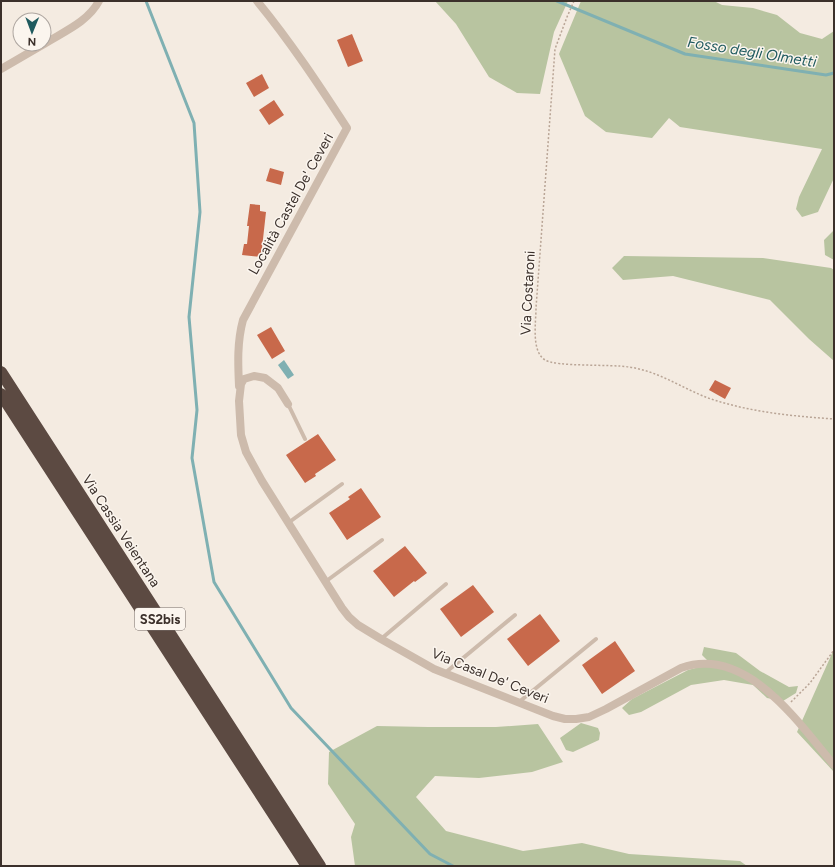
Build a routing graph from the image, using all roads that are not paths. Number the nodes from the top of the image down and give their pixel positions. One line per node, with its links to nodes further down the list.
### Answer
1 (99, 1): 3 (street)
2 (257, 1): 9 (street, Località Castel De' Ceveri)
3 (52, 39)
4 (30, 52): 5 (street)
5 (1, 69)
6 (1, 372): 23 (highway, Via Cassia Veientana / SS2bis)
7 (1, 394): 22 (highway, Via Cassia Veientana / SS2bis)
8 (288, 404): 9 (street, Via Casal De' Ceveri); 10 (lane)
9 (239, 419): 12 (street, Via Casal De' Ceveri)
10 (305, 439)
11 (342, 484): 12 (lane)
12 (288, 523): 14 (street, Via Casal De' Ceveri)
13 (382, 540): 14 (lane)
14 (325, 582): 18 (street, Via Casal De' Ceveri)
15 (446, 584): 18 (lane)
16 (515, 615): 19 (lane)
17 (596, 639): 20 (lane)
18 (381, 640): 19 (street, Via Casal De' Ceveri)
19 (444, 674): 20 (street, Via Casal De' Ceveri)
20 (519, 702): 21 (street, Via Casal De' Ceveri)
21 (834, 765)
22 (307, 866)
23 (320, 866)

